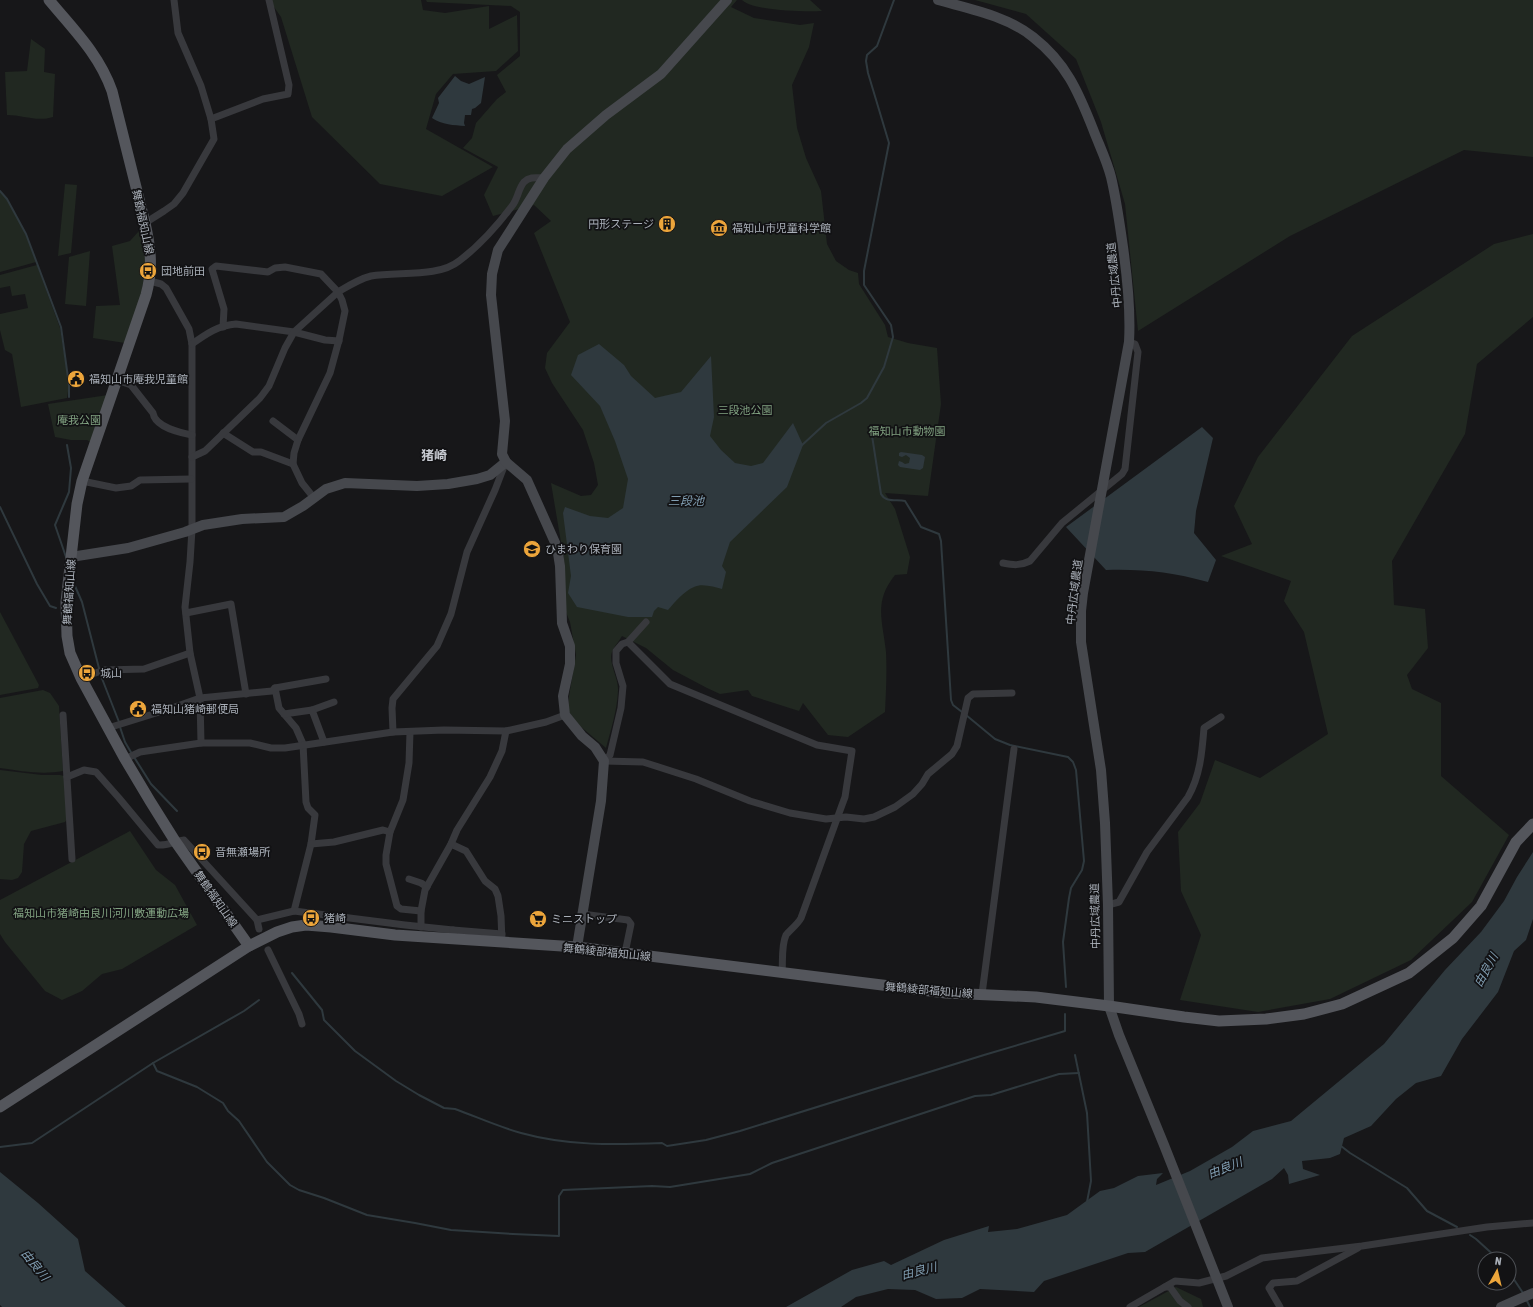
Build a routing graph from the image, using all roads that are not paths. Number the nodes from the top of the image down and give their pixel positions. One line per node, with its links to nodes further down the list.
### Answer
1 (49, 0): 8 (main road, 舞鶴福知山線)
2 (174, 0): 6 (street)
3 (269, 0): 6 (street)
4 (727, 0): 7 (street)
5 (938, 0): 14 (street, 中丹広域農道)
6 (211, 119): 8 (street)
7 (544, 178): 10 (street); 22 (street)
8 (144, 222): 9 (main road, 舞鶴福知山線)
9 (150, 281): 15 (street); 16 (main road, 舞鶴福知山線)
10 (338, 292): 11 (street); 12 (street); 13 (street)
11 (223, 327): 12 (street); 15 (street)
12 (294, 332): 13 (street); 18 (street)
13 (339, 342): 20 (street)
14 (1129, 342): 29 (street); 66 (street, 中丹広域農道)
15 (192, 344): 19 (street)
16 (117, 380): 19 (street); 25 (main road, 舞鶴福知山線)
17 (273, 421): 20 (street)
18 (223, 434): 21 (street); 23 (street)
19 (192, 435): 21 (street)
20 (298, 440): 23 (street)
21 (192, 457): 24 (street)
22 (506, 462): 26 (street); 44 (street); 48 (street)
23 (293, 464): 26 (street)
24 (191, 479): 25 (street); 27 (street)
25 (82, 481): 28 (main road, 舞鶴福知山線)
26 (314, 498): 27 (street)
27 (192, 529): 28 (street); 30 (street)
28 (71, 557): 34 (main road, 舞鶴福知山線)
29 (1003, 563)
30 (186, 613): 33 (street); 38 (street)
31 (646, 622): 32 (street)
32 (628, 642): 55 (street); 57 (street)
33 (190, 654): 34 (street); 39 (street)
34 (81, 678): 46 (main road, 舞鶴福知山線)
35 (326, 679): 36 (street)
36 (275, 688): 38 (street); 42 (street)
37 (1012, 693): 57 (street)
38 (246, 694): 39 (street)
39 (200, 698): 46 (street); 51 (street)
40 (334, 702): 41 (street)
41 (312, 710): 42 (street); 50 (street)
42 (284, 714): 52 (street)
43 (63, 715): 56 (street)
44 (566, 715): 47 (street); 55 (street)
45 (1221, 717): 66 (street)
46 (108, 728): 54 (main road, 舞鶴福知山線)
47 (506, 731): 49 (street); 62 (street)
48 (393, 732): 49 (street); 50 (street)
49 (410, 732): 59 (street)
50 (324, 742): 52 (street)
51 (201, 743): 52 (street); 54 (street)
52 (303, 744): 61 (street)
53 (1014, 749): 80 (street)
54 (125, 759): 60 (main road, 舞鶴福知山線)
55 (604, 761): 57 (street); 69 (street)
56 (67, 777): 60 (street); 63 (street)
57 (837, 818): 79 (street)
58 (1533, 824): 81 (main road, 舞鶴綾部福知山線)
59 (390, 832): 61 (street); 68 (street)
60 (175, 841): 70 (street); 76 (main road, 舞鶴福知山線)
61 (311, 844): 67 (street)
62 (451, 844): 65 (street); 74 (street)
63 (72, 859)
64 (409, 879): 65 (street)
65 (427, 887): 68 (street)
66 (1108, 905): 81 (street, 中丹広域農道)
67 (294, 911): 70 (street); 71 (street)
68 (421, 912): 71 (street)
69 (582, 914): 75 (street); 78 (street)
70 (258, 920): 72 (street)
71 (421, 927): 73 (street)
72 (259, 929)
73 (454, 934): 74 (main road, 舞鶴綾部福知山線); 76 (main road, 舞鶴綾部福知山線)
74 (502, 938): 75 (main road, 舞鶴綾部福知山線)
75 (577, 947): 78 (main road, 舞鶴綾部福知山線)
76 (245, 950): 83 (main road)
77 (268, 950): 82 (street)
78 (625, 953): 79 (main road, 舞鶴綾部福知山線)
79 (782, 973): 80 (main road, 舞鶴綾部福知山線)
80 (982, 994): 81 (main road, 舞鶴綾部福知山線)
81 (1109, 1006): 90 (street, 中丹広域農道)
82 (302, 1024)
83 (0, 1107)
84 (1533, 1223): 85 (street)
85 (1362, 1246): 86 (street); 91 (street)
86 (1165, 1287): 88 (street); 89 (street)
87 (1528, 1296): 92 (street)
88 (1130, 1307)
89 (1188, 1307)
90 (1228, 1307)
91 (1280, 1307)
92 (1502, 1307)

